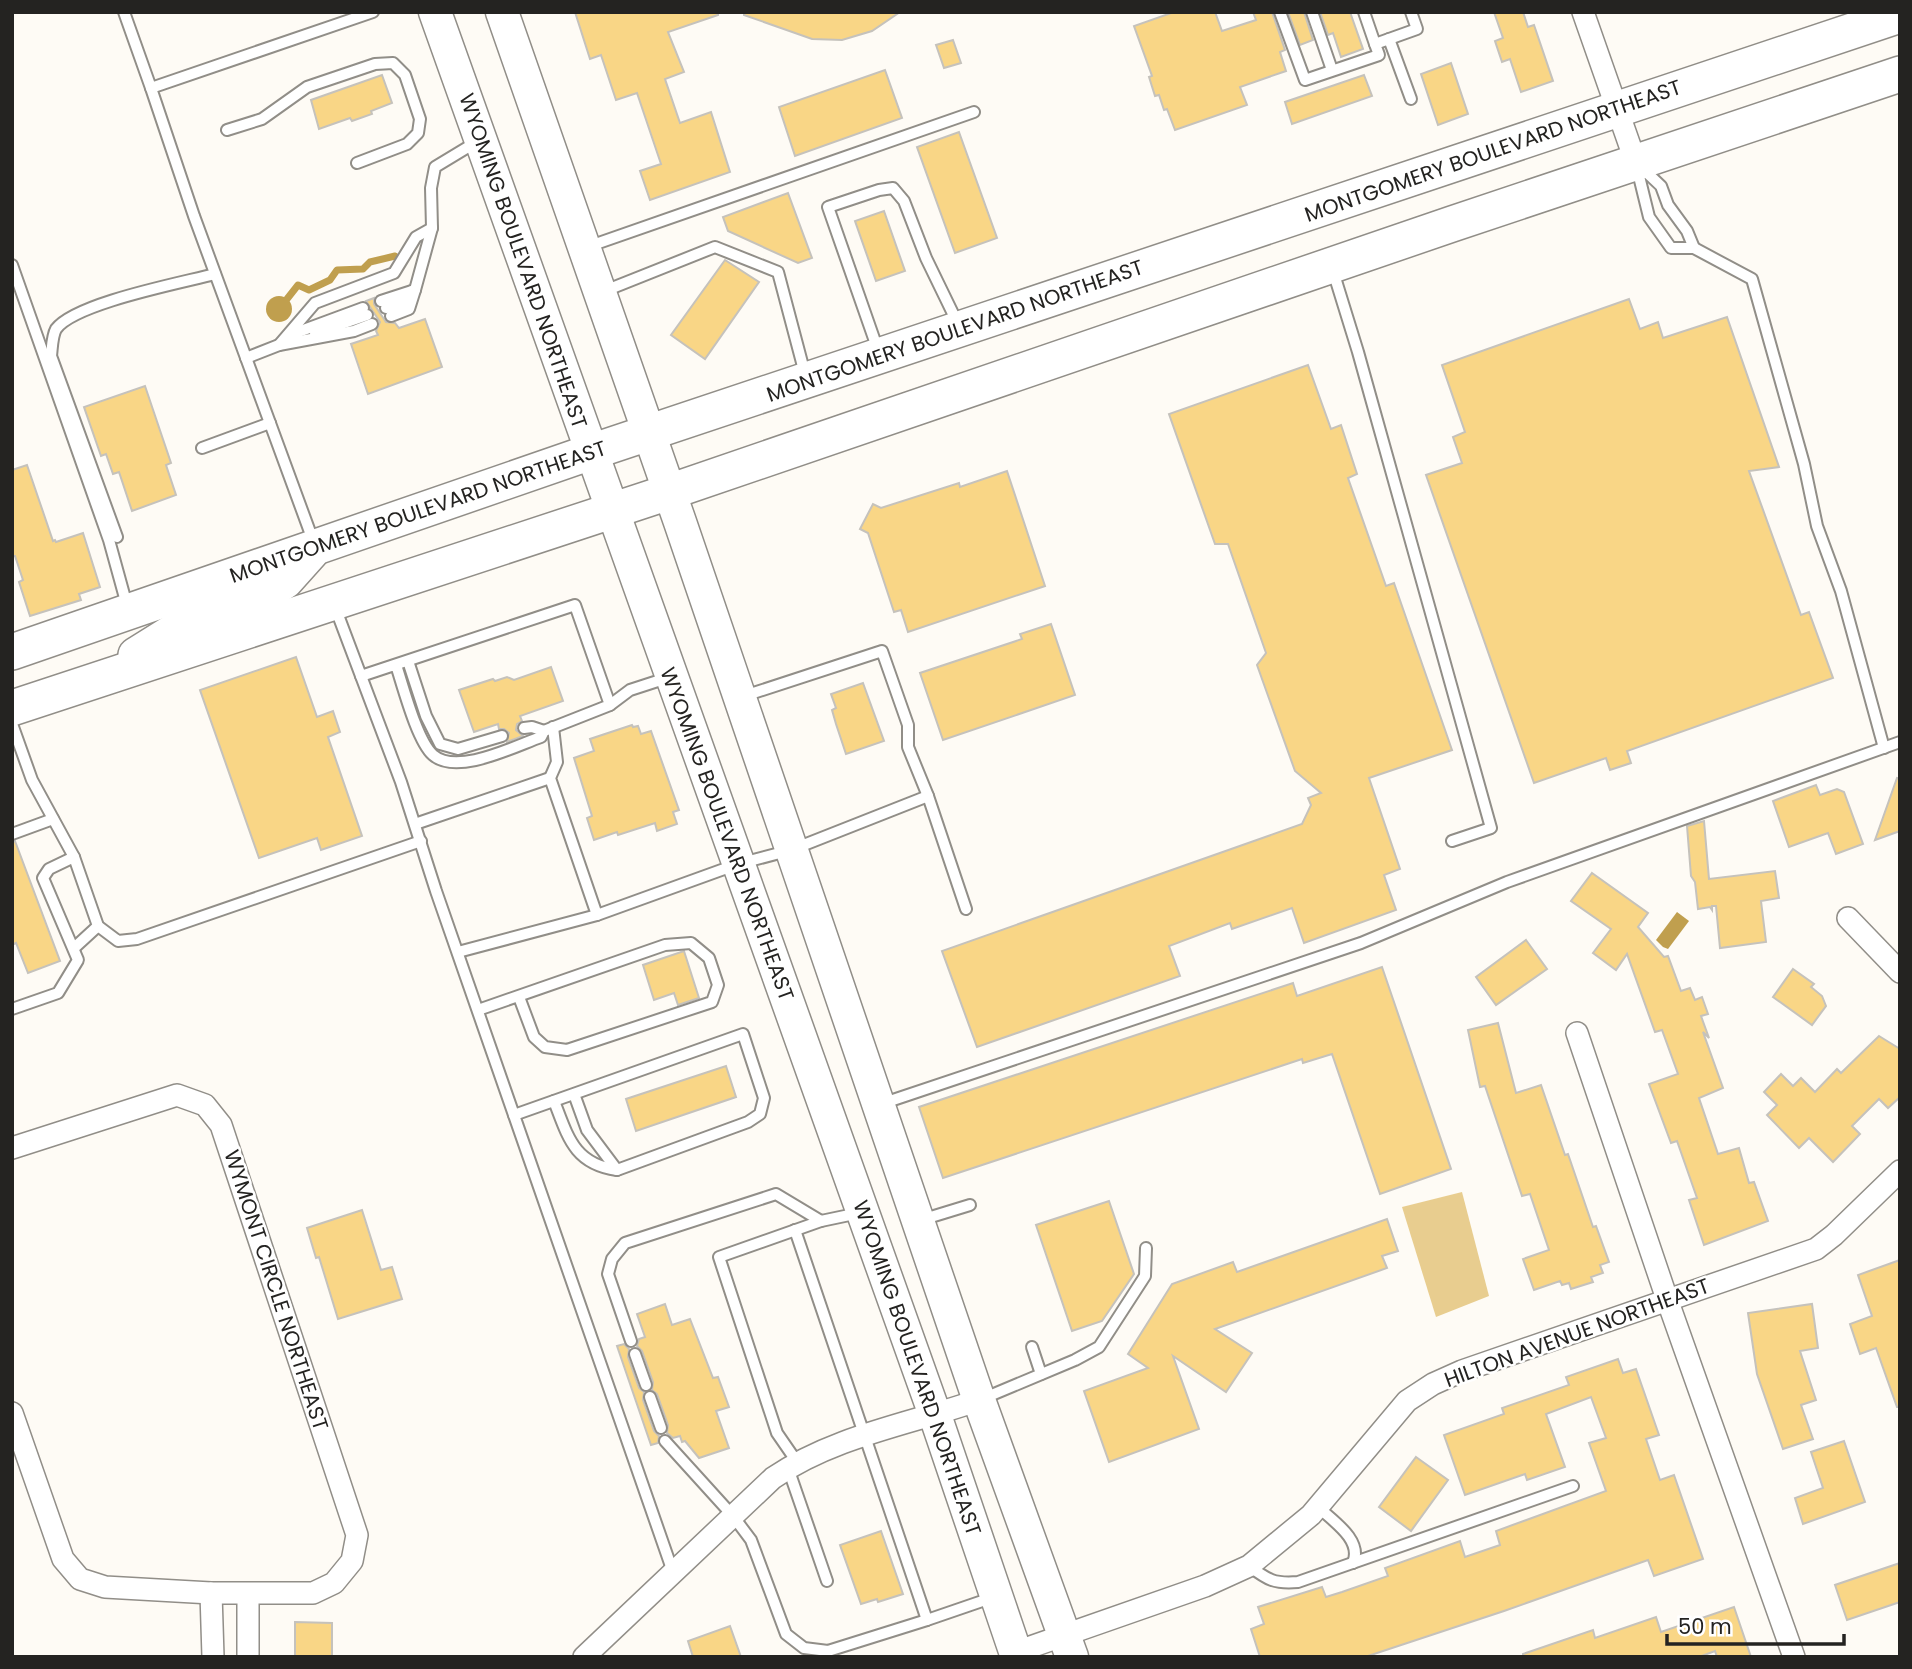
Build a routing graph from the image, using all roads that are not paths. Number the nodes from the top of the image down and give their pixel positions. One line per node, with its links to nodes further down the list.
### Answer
1 (124, 12): 15 (lane)
2 (373, 12): 15 (lane)
3 (435, 12): 20 (main road, WYOMING BOULEVARD NORTHEAST)
4 (502, 12): 24 (main road)
5 (1280, 12): 13 (lane)
6 (1312, 12): 13 (lane)
7 (1364, 12): 12 (lane)
8 (1411, 12): 11 (lane)
9 (1583, 12): 17 (street)
10 (1900, 15): 17 (main road, MONTGOMERY BOULEVARD NORTHEAST)
11 (1389, 39): 12 (lane); 16 (lane)
12 (1375, 44): 13 (lane)
13 (1332, 70)
14 (1900, 74): 22 (main road)
15 (151, 88): 28 (lane)
16 (1411, 99)
17 (1617, 110): 22 (street); 31 (main road, MONTGOMERY BOULEVARD NORTHEAST)
18 (974, 111): 24 (lane)
19 (227, 130): 21 (lane)
20 (480, 140): 23 (lane); 39 (main road, WYOMING BOULEVARD NORTHEAST)
21 (357, 163)
22 (1636, 163): 25 (lane); 25 (lane); 27 (main road)
23 (432, 228): 29 (lane); 32 (lane)
24 (584, 247): 30 (main road)
25 (1694, 248): 60 (lane)
26 (12, 265): 45 (lane)
27 (1331, 266): 40 (main road); 67 (lane)
28 (215, 274): 34 (lane); 42 (lane)
29 (414, 291): 29 (lane)
30 (600, 293): 35 (lane); 37 (main road)
31 (960, 328): 33 (main road, MONTGOMERY BOULEVARD NORTHEAST); 33 (lane)
32 (283, 341): 32 (lane); 34 (lane)
33 (880, 356): 35 (main road, MONTGOMERY BOULEVARD NORTHEAST)
34 (246, 358): 36 (lane)
35 (807, 380): 37 (main road, MONTGOMERY BOULEVARD NORTHEAST)
36 (270, 423): 38 (lane); 43 (lane)
37 (649, 434): 39 (main road, MONTGOMERY BOULEVARD NORTHEAST); 40 (main road)
38 (202, 449)
39 (590, 453): 41 (main road, WYOMING BOULEVARD NORTHEAST); 43 (main road, MONTGOMERY BOULEVARD NORTHEAST)
40 (669, 492): 41 (main road); 52 (main road)
41 (612, 511): 44 (main road); 50 (main road, WYOMING BOULEVARD NORTHEAST)
42 (117, 537)
43 (315, 547): 45 (main road, MONTGOMERY BOULEVARD NORTHEAST); 51 (main road)
44 (334, 604): 49 (lane); 51 (main road)
45 (129, 611): 46 (main road, MONTGOMERY BOULEVARD NORTHEAST)
46 (12, 652)
47 (408, 661): 48 (lane); 53 (lane); 58 (lane)
48 (396, 665): 49 (lane); 57 (lane)
49 (361, 677): 64 (lane)
50 (671, 677): 53 (lane); 70 (main road, WYOMING BOULEVARD NORTHEAST)
51 (92, 683): 54 (main road)
52 (739, 697): 62 (lane); 68 (main road)
53 (610, 705): 57 (lane)
54 (12, 708)
55 (12, 723): 63 (lane)
56 (524, 728): 57 (lane)
57 (548, 729): 61 (lane)
58 (502, 736)
59 (1900, 742): 60 (lane)
60 (1884, 748): 84 (lane)
61 (550, 778): 64 (lane); 72 (lane)
62 (928, 796): 68 (lane); 71 (lane)
63 (53, 819): 65 (lane); 69 (lane)
64 (415, 824): 66 (lane)
65 (12, 834)
66 (421, 841): 74 (lane); 76 (lane)
67 (1452, 841)
68 (791, 850): 70 (lane); 84 (main road)
69 (74, 857): 74 (lane); 75 (lane)
70 (738, 864): 72 (lane); 90 (main road, WYOMING BOULEVARD NORTHEAST)
71 (966, 909)
72 (597, 915): 76 (lane)
73 (1848, 918): 77 (street)
74 (98, 926): 75 (lane)
75 (74, 948): 79 (lane)
76 (458, 952): 80 (lane)
77 (1900, 972)
78 (519, 997): 78 (lane); 80 (lane)
79 (12, 1009)
80 (478, 1010): 85 (lane)
81 (1577, 1033): 95 (street)
82 (574, 1094): 83 (lane); 87 (lane); 87 (lane)
83 (554, 1101): 85 (lane); 87 (lane)
84 (879, 1105): 92 (main road)
85 (514, 1115): 114 (lane)
86 (12, 1148): 117 (street, WYMONT CIRCLE NORTHEAST)
87 (617, 1170)
88 (1900, 1171): 95 (street, HILTON AVENUE NORTHEAST)
89 (970, 1205): 92 (lane)
90 (862, 1212): 91 (lane); 104 (main road, WYOMING BOULEVARD NORTHEAST)
91 (821, 1221): 93 (lane); 96 (lane)
92 (918, 1221): 102 (main road)
93 (795, 1230): 106 (lane); 108 (lane)
94 (1146, 1248): 99 (lane)
95 (1667, 1299): 110 (street, HILTON AVENUE NORTHEAST); 125 (street)
96 (631, 1341)
97 (1032, 1348): 99 (lane)
98 (635, 1354): 100 (lane)
99 (1041, 1374): 102 (lane)
100 (646, 1385)
101 (650, 1397): 105 (lane)
102 (979, 1400): 104 (street); 120 (main road)
103 (12, 1413): 116 (street, WYMONT CIRCLE NORTHEAST)
104 (934, 1415): 106 (street); 118 (main road, WYOMING BOULEVARD NORTHEAST)
105 (661, 1429)
106 (866, 1436): 108 (street); 119 (lane)
107 (665, 1441): 111 (lane)
108 (793, 1465): 111 (street); 115 (lane)
109 (1573, 1486): 112 (lane)
110 (1318, 1507): 112 (lane); 113 (street, HILTON AVENUE NORTHEAST)
111 (733, 1516): 114 (street); 119 (lane)
112 (1353, 1563): 113 (lane)
113 (1249, 1566): 120 (street, HILTON AVENUE NORTHEAST)
114 (673, 1573): 124 (street)
115 (827, 1581)
116 (211, 1593): 117 (street, WYMONT CIRCLE NORTHEAST); 122 (street)
117 (248, 1594): 123 (street)
118 (997, 1597): 119 (lane); 121 (main road, WYOMING BOULEVARD NORTHEAST)
119 (927, 1620)
120 (1068, 1646): 121 (street, HILTON AVENUE NORTHEAST)
121 (1017, 1654)
122 (213, 1657)
123 (248, 1657)
124 (584, 1657)
125 (1794, 1657)

